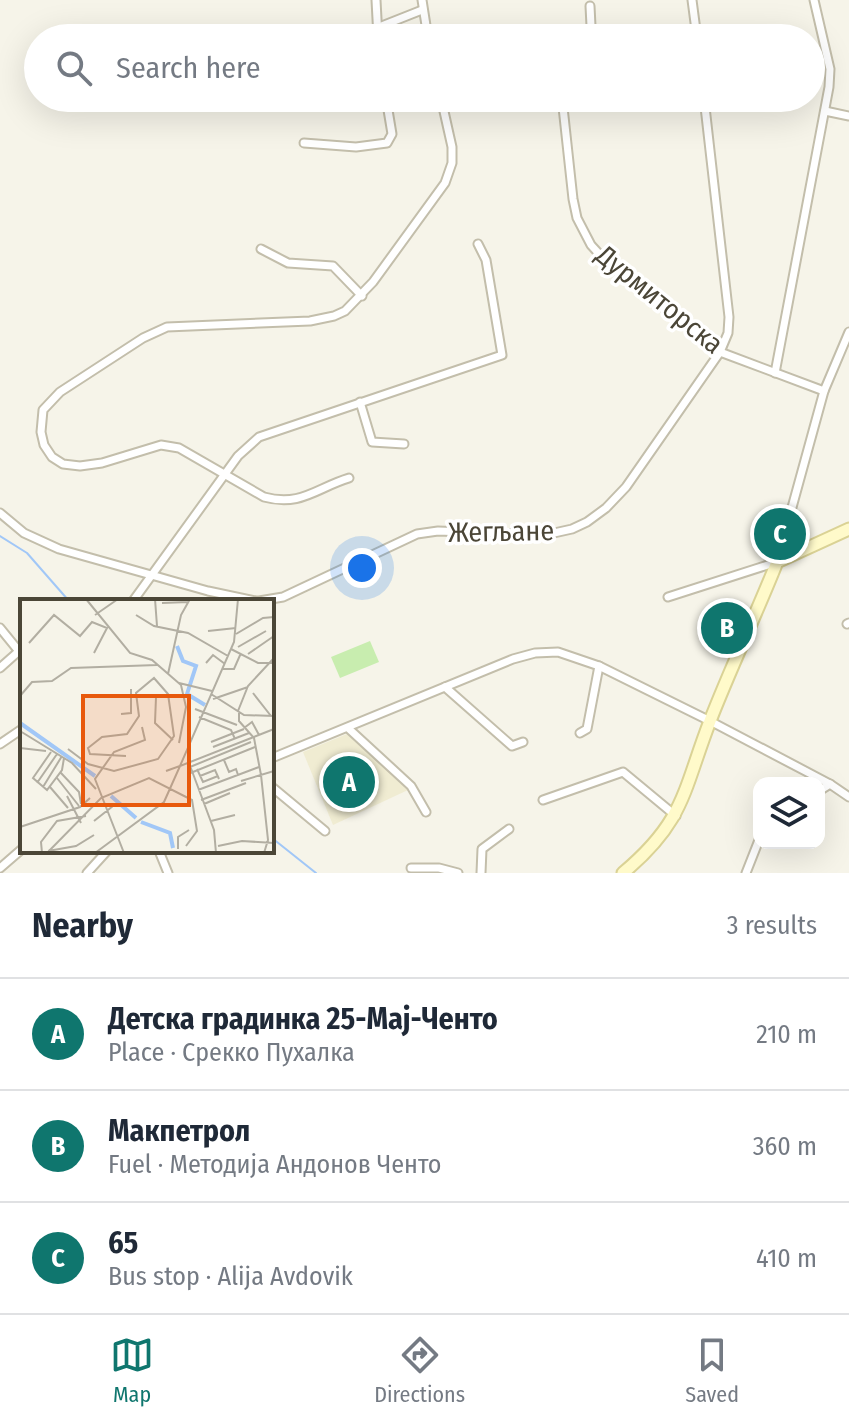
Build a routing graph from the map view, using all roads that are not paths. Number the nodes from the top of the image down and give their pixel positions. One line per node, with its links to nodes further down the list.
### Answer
1 (376, 0): 7 (street)
2 (422, 0): 6 (street)
3 (692, 0): 11 (street)
4 (814, 0): 12 (street)
5 (590, 6): 10 (street)
6 (422, 10): 8 (street); 9 (street)
7 (379, 24)
8 (387, 24)
9 (425, 24)
10 (591, 24)
11 (695, 24)
12 (820, 24)
13 (825, 47): 14 (street)
14 (825, 111): 20 (street)
15 (388, 112): 21 (street)
16 (444, 112): 24 (street)
17 (564, 112): 26 (street, Дурмиторска)
18 (706, 112): 26 (street)
19 (825, 112): 27 (street)
20 (849, 116)
21 (304, 143)
22 (478, 244): 29 (street)
23 (261, 249): 24 (street)
24 (362, 296): 31 (street)
25 (849, 334): 28 (street)
26 (720, 352): 27 (street, Дурмиторска); 40 (street, Жегљане)
27 (775, 373): 28 (street, Дурмиторска)
28 (824, 391): 35 (street)
29 (360, 402): 30 (street); 31 (street)
30 (404, 444)
31 (224, 474): 32 (street); 36 (street)
32 (349, 478)
33 (0, 513): 36 (street, Жегљане)
34 (849, 531): 35 (main road)
35 (777, 562): 37 (street); 46 (main road)
36 (152, 575): 38 (street); 39 (street, Жегљане)
37 (668, 597)
38 (134, 599)
39 (249, 599)
40 (270, 599)
41 (0, 628): 42 (street)
42 (20, 653): 44 (street)
43 (599, 666): 45 (street); 46 (street); 49 (street)
44 (0, 668)
45 (445, 687): 47 (street); 50 (street)
46 (710, 721): 53 (street); 59 (main road)
47 (348, 728): 52 (street); 58 (street)
48 (20, 730): 51 (street)
49 (580, 733)
50 (523, 742)
51 (0, 744)
52 (274, 757)
53 (830, 784): 54 (street); 56 (street)
54 (825, 787)
55 (274, 789): 61 (street)
56 (849, 797)
57 (543, 800): 59 (street)
58 (426, 812)
59 (676, 816): 72 (main road)
60 (509, 829): 71 (street)
61 (325, 831)
62 (755, 849): 73 (street)
63 (20, 851): 66 (street)
64 (105, 853): 68 (street)
65 (160, 853): 69 (street)
66 (0, 868)
67 (411, 868): 70 (street)
68 (87, 873)
69 (168, 873)
70 (458, 873)
71 (481, 873)
72 (623, 873)
73 (746, 873)

